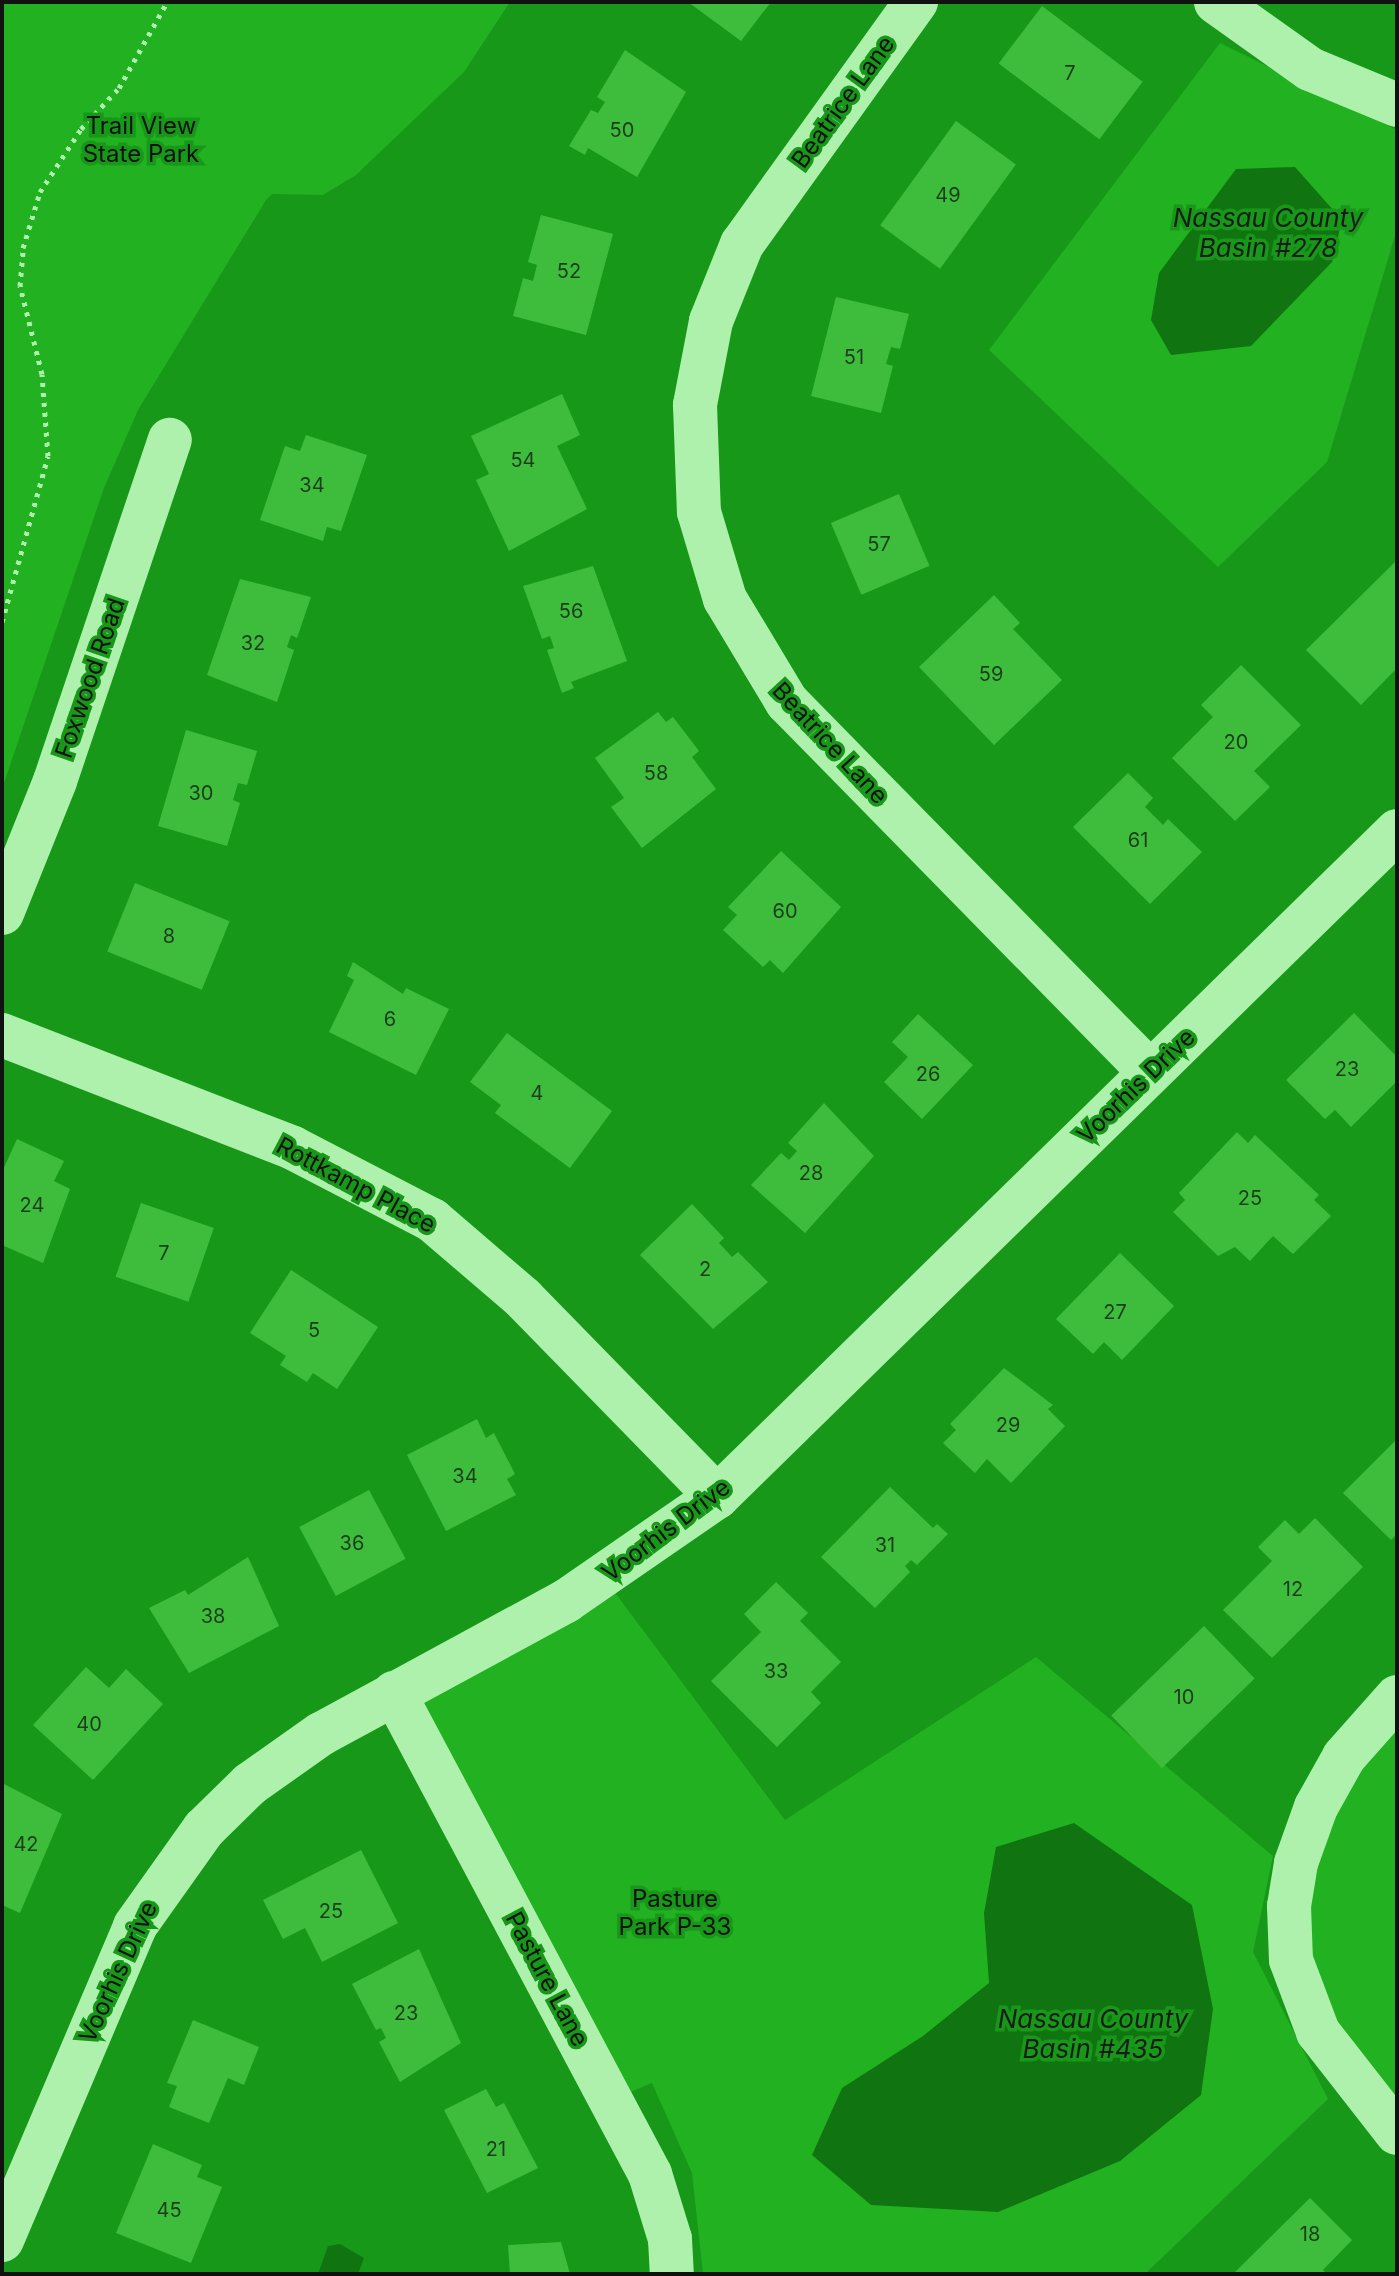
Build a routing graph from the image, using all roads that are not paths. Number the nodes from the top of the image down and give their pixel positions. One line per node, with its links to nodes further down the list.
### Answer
1 (916, 2): 8 (street, Beatrice Lane)
2 (1216, 2): 3 (street)
3 (1397, 105)
4 (170, 440): 6 (street, Foxwood Road)
5 (1397, 831): 8 (street, Voorhis Drive)
6 (2, 913)
7 (2, 1035): 9 (street, Rottkamp Place)
8 (1150, 1072): 9 (street, Voorhis Drive)
9 (717, 1497): 10 (street, Voorhis Drive)
10 (394, 1693): 13 (street, Voorhis Drive); 14 (street, Pasture Lane)
11 (1397, 1697): 12 (street)
12 (1397, 2133)
13 (2, 2240)
14 (672, 2274)

